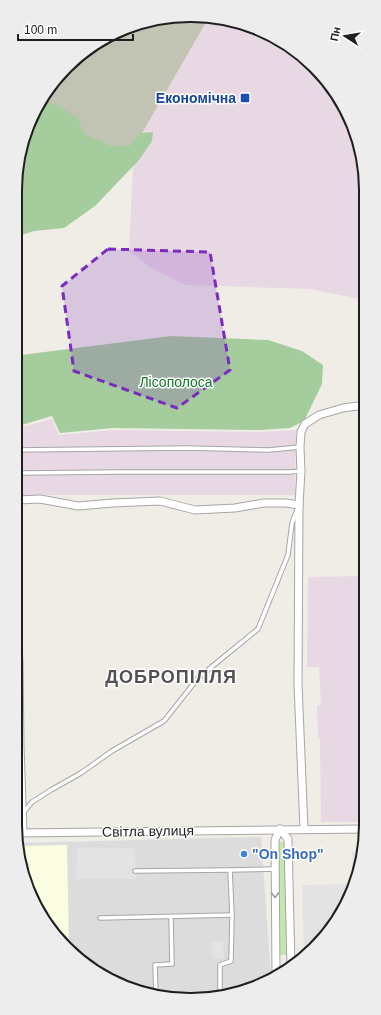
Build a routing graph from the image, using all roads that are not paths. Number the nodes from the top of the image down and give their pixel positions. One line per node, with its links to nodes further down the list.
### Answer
1 (359, 406): 2 (street)
2 (300, 447): 3 (lane); 4 (street)
3 (22, 450)
4 (301, 471): 5 (lane); 7 (street)
5 (22, 473)
6 (22, 500): 7 (street)
7 (299, 505): 8 (lane); 10 (street)
8 (22, 814)
9 (280, 829): 10 (street, Світла вулиця); 12 (street, Світла вулиця); 13 (street); 19 (street)
10 (304, 829): 11 (street, Світла вулиця)
11 (359, 829)
12 (22, 833)
13 (275, 869): 14 (lane); 20 (street, one-way to 20)
14 (230, 870): 15 (lane); 16 (lane)
15 (135, 871)
16 (232, 915): 17 (lane); 22 (lane)
17 (171, 917): 18 (lane); 21 (lane)
18 (100, 918)
19 (291, 960)
20 (276, 969)
21 (156, 989)
22 (220, 991)

